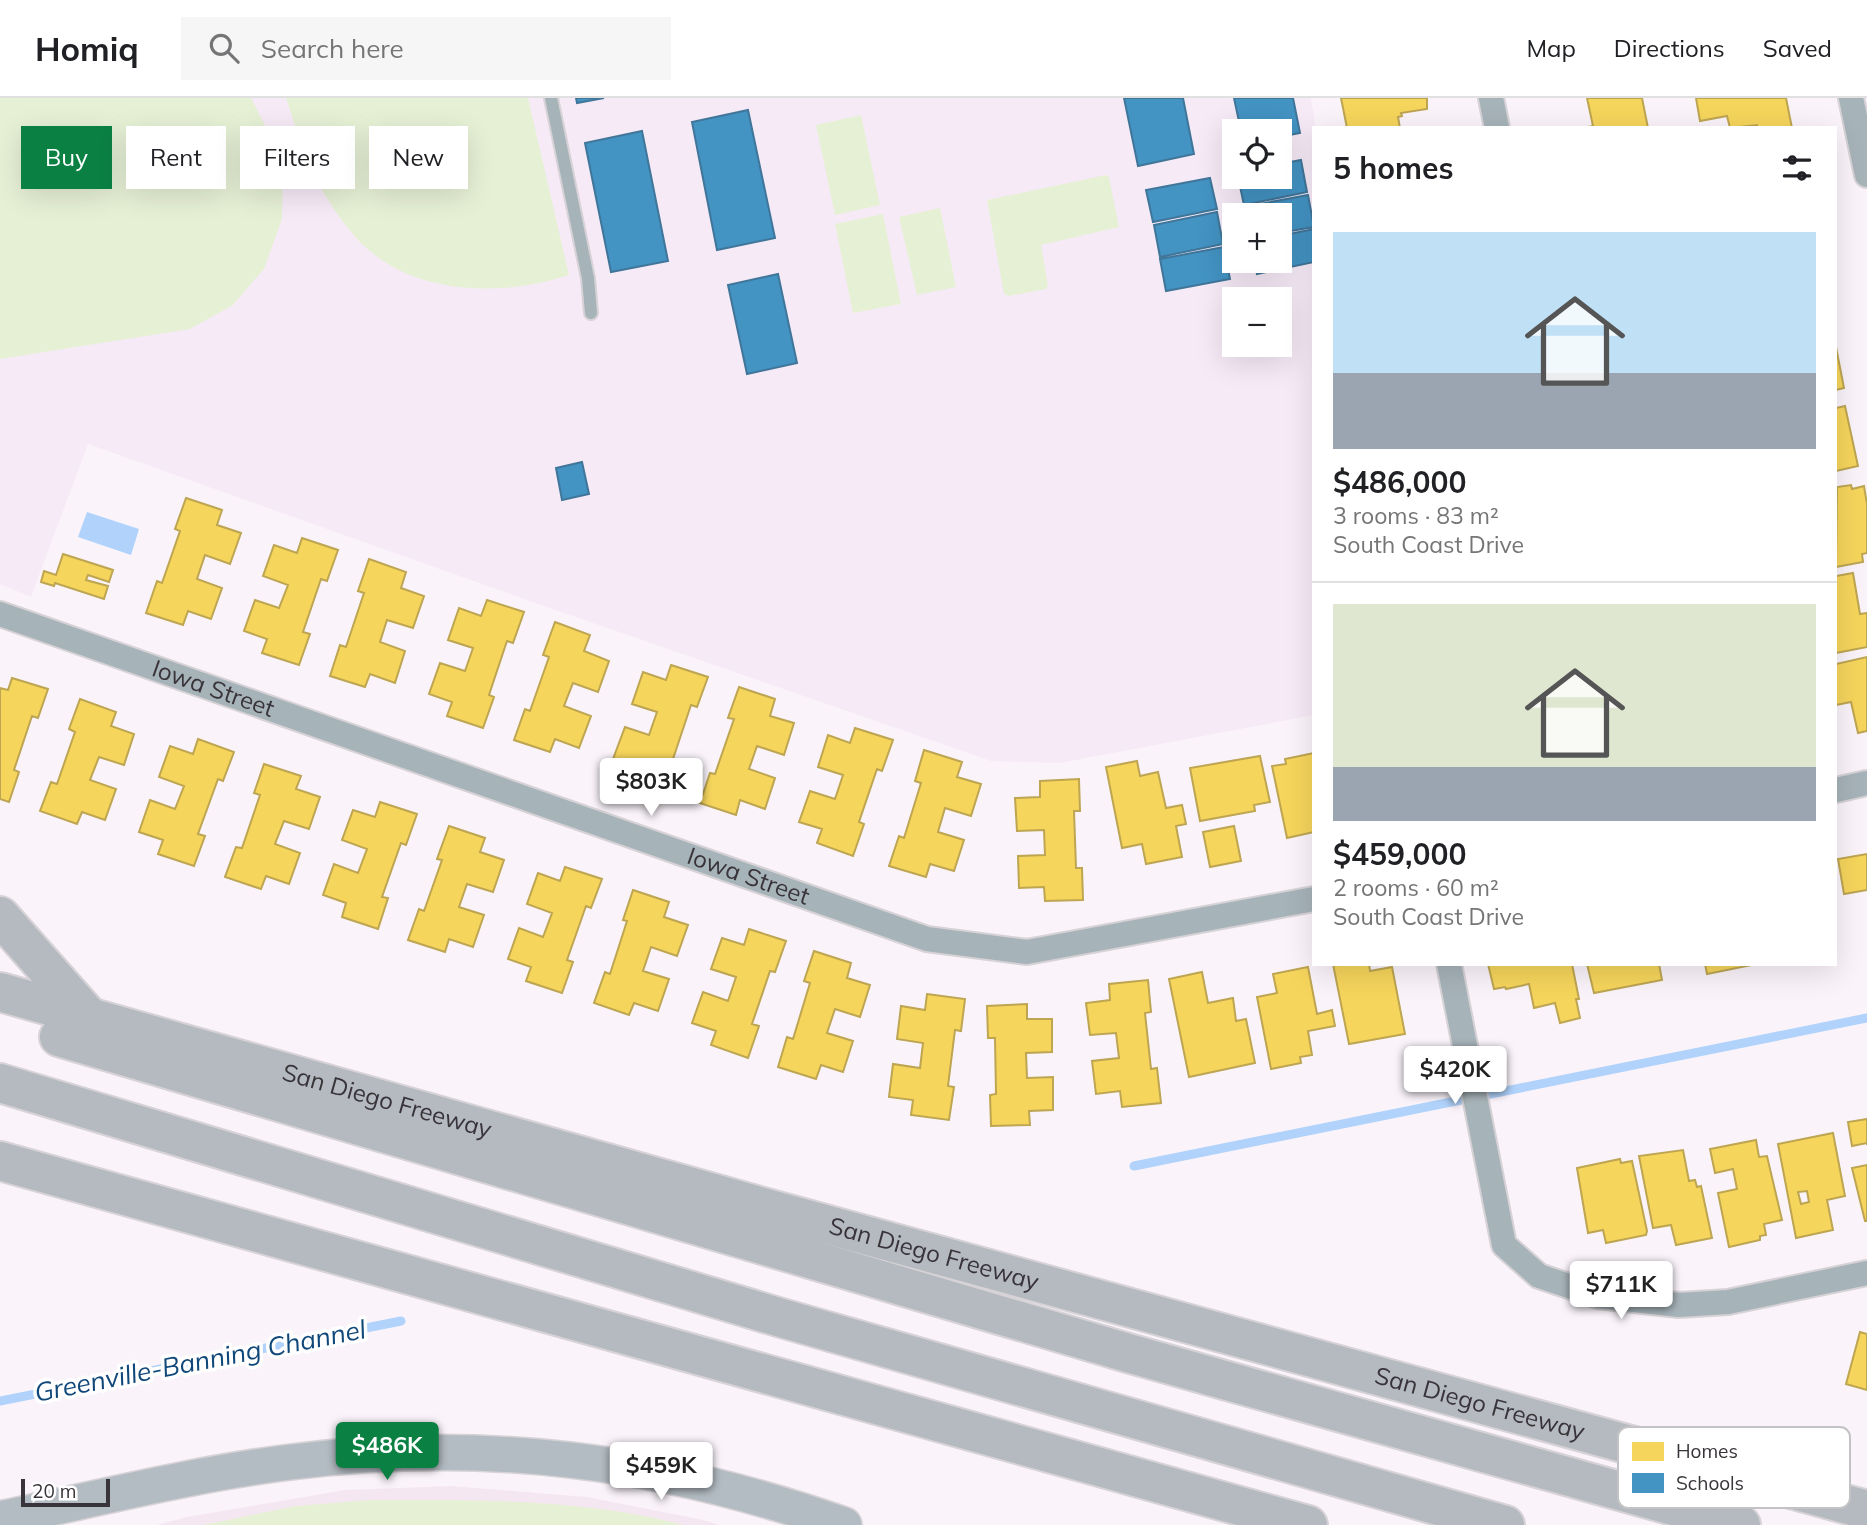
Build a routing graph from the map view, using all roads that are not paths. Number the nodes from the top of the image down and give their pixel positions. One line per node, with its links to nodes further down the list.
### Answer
1 (551, 98): 6 (lane)
2 (1491, 98): 4 (street)
3 (1851, 98): 5 (street)
4 (1497, 126)
5 (1867, 175)
6 (591, 313)
7 (0, 614): 10 (street, Iowa Street)
8 (1867, 783): 9 (street)
9 (1837, 790)
10 (1312, 899)
11 (0, 916): 15 (highway)
12 (1449, 966): 18 (street)
13 (0, 992): 15 (highway, San Diego Freeway)
14 (0, 1020): 20 (highway)
15 (92, 1020): 19 (highway, San Diego Freeway)
16 (0, 1083): 27 (highway)
17 (0, 1161): 26 (highway)
18 (1867, 1273)
19 (1618, 1442)
20 (1618, 1490)
21 (1850, 1505): 23 (highway, San Diego Freeway)
22 (1680, 1508): 28 (highway)
23 (1867, 1510)
24 (0, 1519): 25 (main road)
25 (844, 1525)
26 (1308, 1525)
27 (1505, 1525)
28 (1741, 1525)

